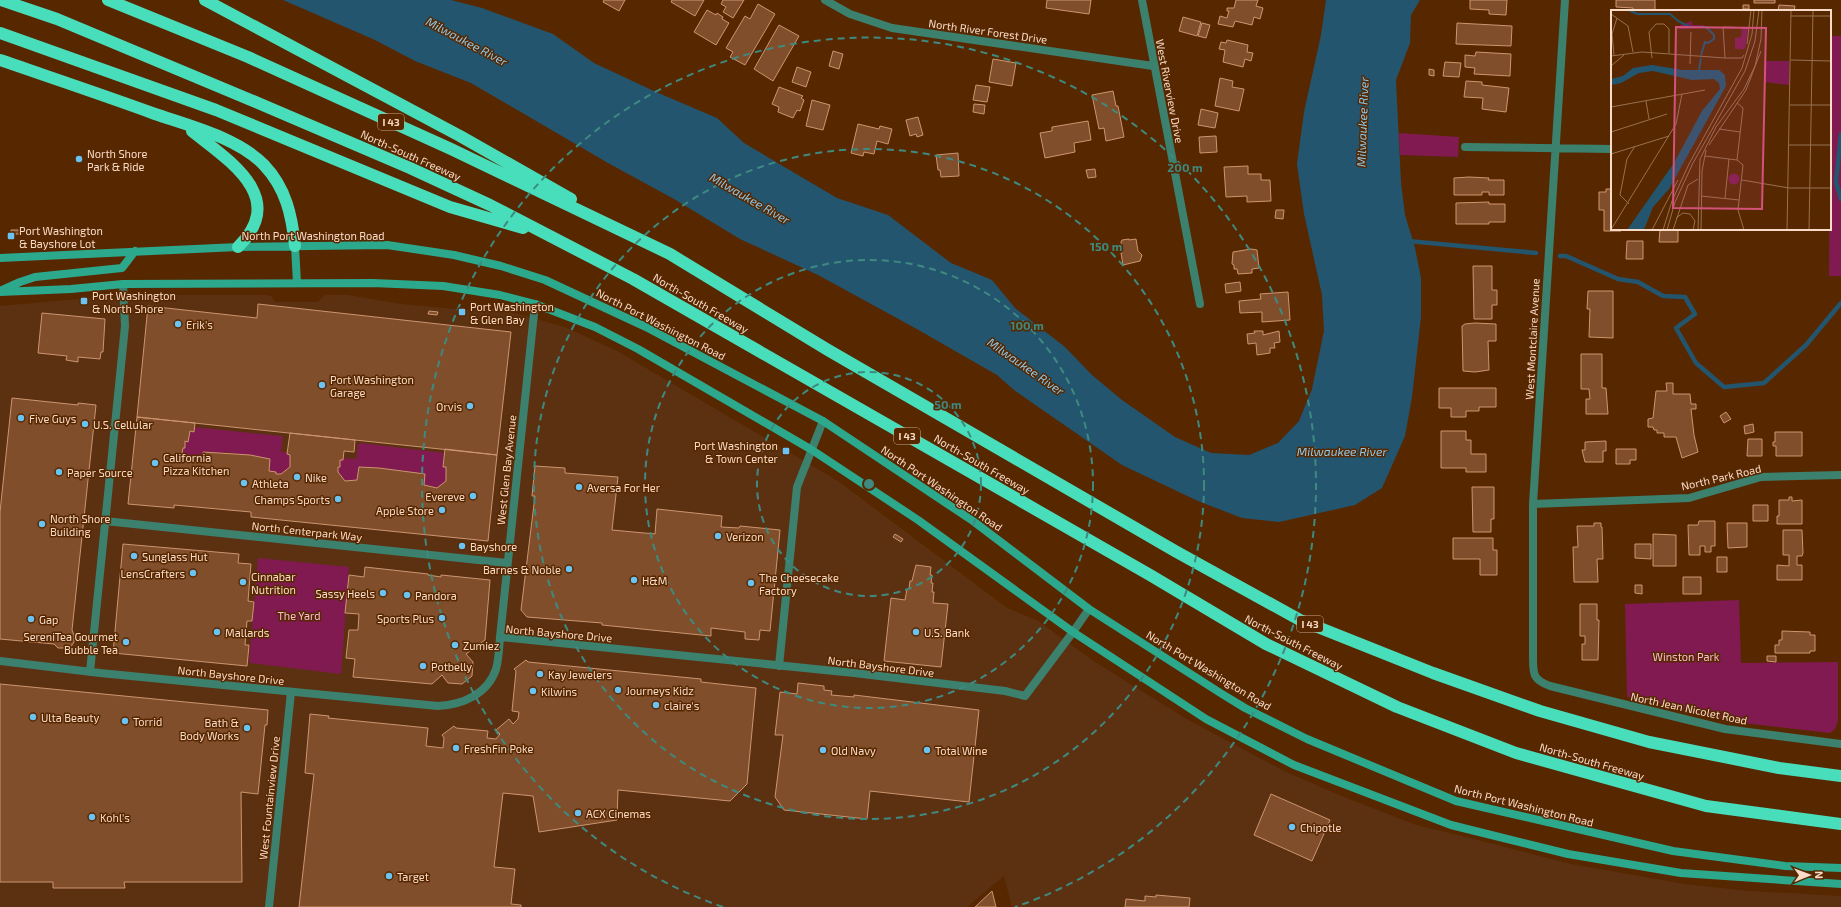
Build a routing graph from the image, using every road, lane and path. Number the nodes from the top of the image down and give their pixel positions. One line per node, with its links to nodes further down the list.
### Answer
1 (1, 0): 14 (highway, North-South Freeway / I 43)
2 (108, 0): 18 (highway, North-South Freeway / I 43)
3 (205, 0): 18 (highway)
4 (825, 0): 9 (street, North River Forest Drive)
5 (1142, 0): 9 (street, West Riverview Drive)
6 (1564, 0): 12 (street, West Montclaire Avenue)
7 (0, 33): 14 (highway)
8 (0, 60): 10 (highway)
9 (1153, 66): 24 (street, West Riverview Drive)
10 (181, 123): 15 (highway); 16 (highway)
11 (1465, 147): 12 (street)
12 (1556, 148): 13 (street); 28 (street, West Montclaire Avenue)
13 (1611, 148)
14 (546, 234): 41 (highway, North-South Freeway / I 43)
15 (238, 246): 16 (main road, North Port Washington Road); 17 (main road, North Port Washington Road)
16 (295, 246): 20 (main road); 25 (main road, North Port Washington Road)
17 (135, 251): 19 (main road, North Port Washington Road); 22 (main road)
18 (670, 254): 40 (highway, North-South Freeway / I 43)
19 (0, 258)
20 (297, 283): 21 (main road); 23 (main road)
21 (123, 284): 22 (main road); 29 (street)
22 (0, 292)
23 (535, 304): 26 (main road); 30 (street, West Glen Bay Avenue)
24 (1200, 304)
25 (823, 421): 26 (street); 31 (main road, North Port Washington Road)
26 (812, 450): 32 (main road); 35 (street)
27 (1841, 475): 28 (street, North Park Road)
28 (1533, 504): 37 (street, West Montclaire Avenue)
29 (105, 521): 30 (street, North Centerpark Way); 36 (street)
30 (508, 562): 33 (street, West Glen Bay Avenue)
31 (1089, 609): 32 (street, North Bayshore Drive); 42 (main road, North Port Washington Road)
32 (1073, 632): 35 (street, North Bayshore Drive); 43 (main road)
33 (500, 637): 35 (street, North Bayshore Drive); 38 (street, North Bayshore Drive)
34 (0, 661): 36 (street, North Bayshore Drive)
35 (779, 666)
36 (90, 672): 38 (street, North Bayshore Drive)
37 (1536, 679): 39 (street, North Jean Nicolet Road)
38 (291, 692): 44 (street, West Fountainview Drive)
39 (1841, 744)
40 (1841, 776)
41 (1841, 824)
42 (1841, 868)
43 (1841, 884)
44 (268, 907)

